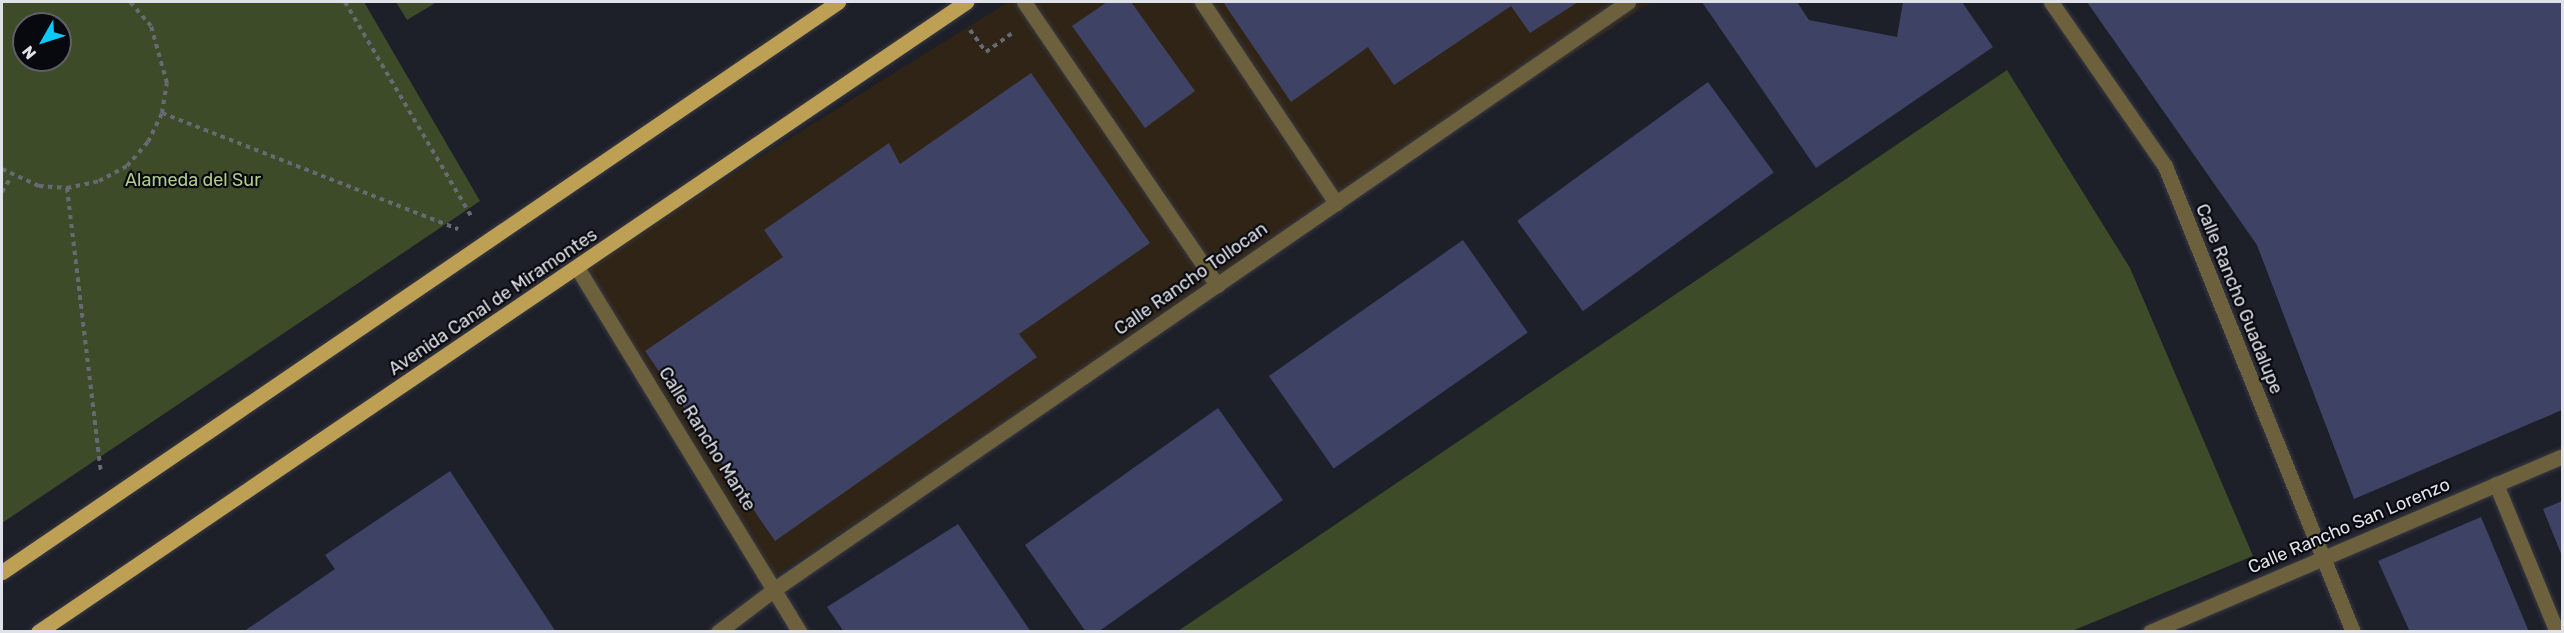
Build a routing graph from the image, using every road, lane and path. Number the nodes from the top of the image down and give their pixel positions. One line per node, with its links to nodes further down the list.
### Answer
1 (130, 2): 11 (path)
2 (345, 2): 17 (path)
3 (837, 2): 17 (main road)
4 (966, 2): 18 (main road, Avenida Canal de Miramontes)
5 (1024, 2): 19 (street)
6 (1202, 2): 16 (street)
7 (1628, 2): 16 (street, Calle Rancho Tollocan)
8 (2051, 2): 23 (street, Calle Rancho Guadalupe)
9 (1019, 29): 10 (path)
10 (986, 52)
11 (162, 113): 14 (path); 17 (path)
12 (2, 169): 13 (path)
13 (11, 177): 14 (path); 15 (path)
14 (67, 188): 22 (path)
15 (2, 192)
16 (1336, 203): 19 (street, Calle Rancho Tollocan)
17 (485, 240): 22 (main road)
18 (578, 269): 25 (street, Calle Rancho Mante); 26 (main road, Avenida Canal de Miramontes)
19 (1217, 285): 25 (street, Calle Rancho Tollocan)
20 (2562, 456): 21 (street, Calle Rancho San Lorenzo)
21 (2496, 484): 23 (street, Calle Rancho San Lorenzo); 31 (street)
22 (104, 501): 24 (main road)
23 (2322, 558): 29 (street, Calle Rancho San Lorenzo); 30 (street, Calle Rancho Guadalupe)
24 (2, 572)
25 (776, 588): 27 (street, Calle Rancho Tollocan); 28 (street, Calle Rancho Mante)
26 (38, 632)
27 (718, 632)
28 (800, 632)
29 (2150, 632)
30 (2354, 632)
31 (2557, 632)

